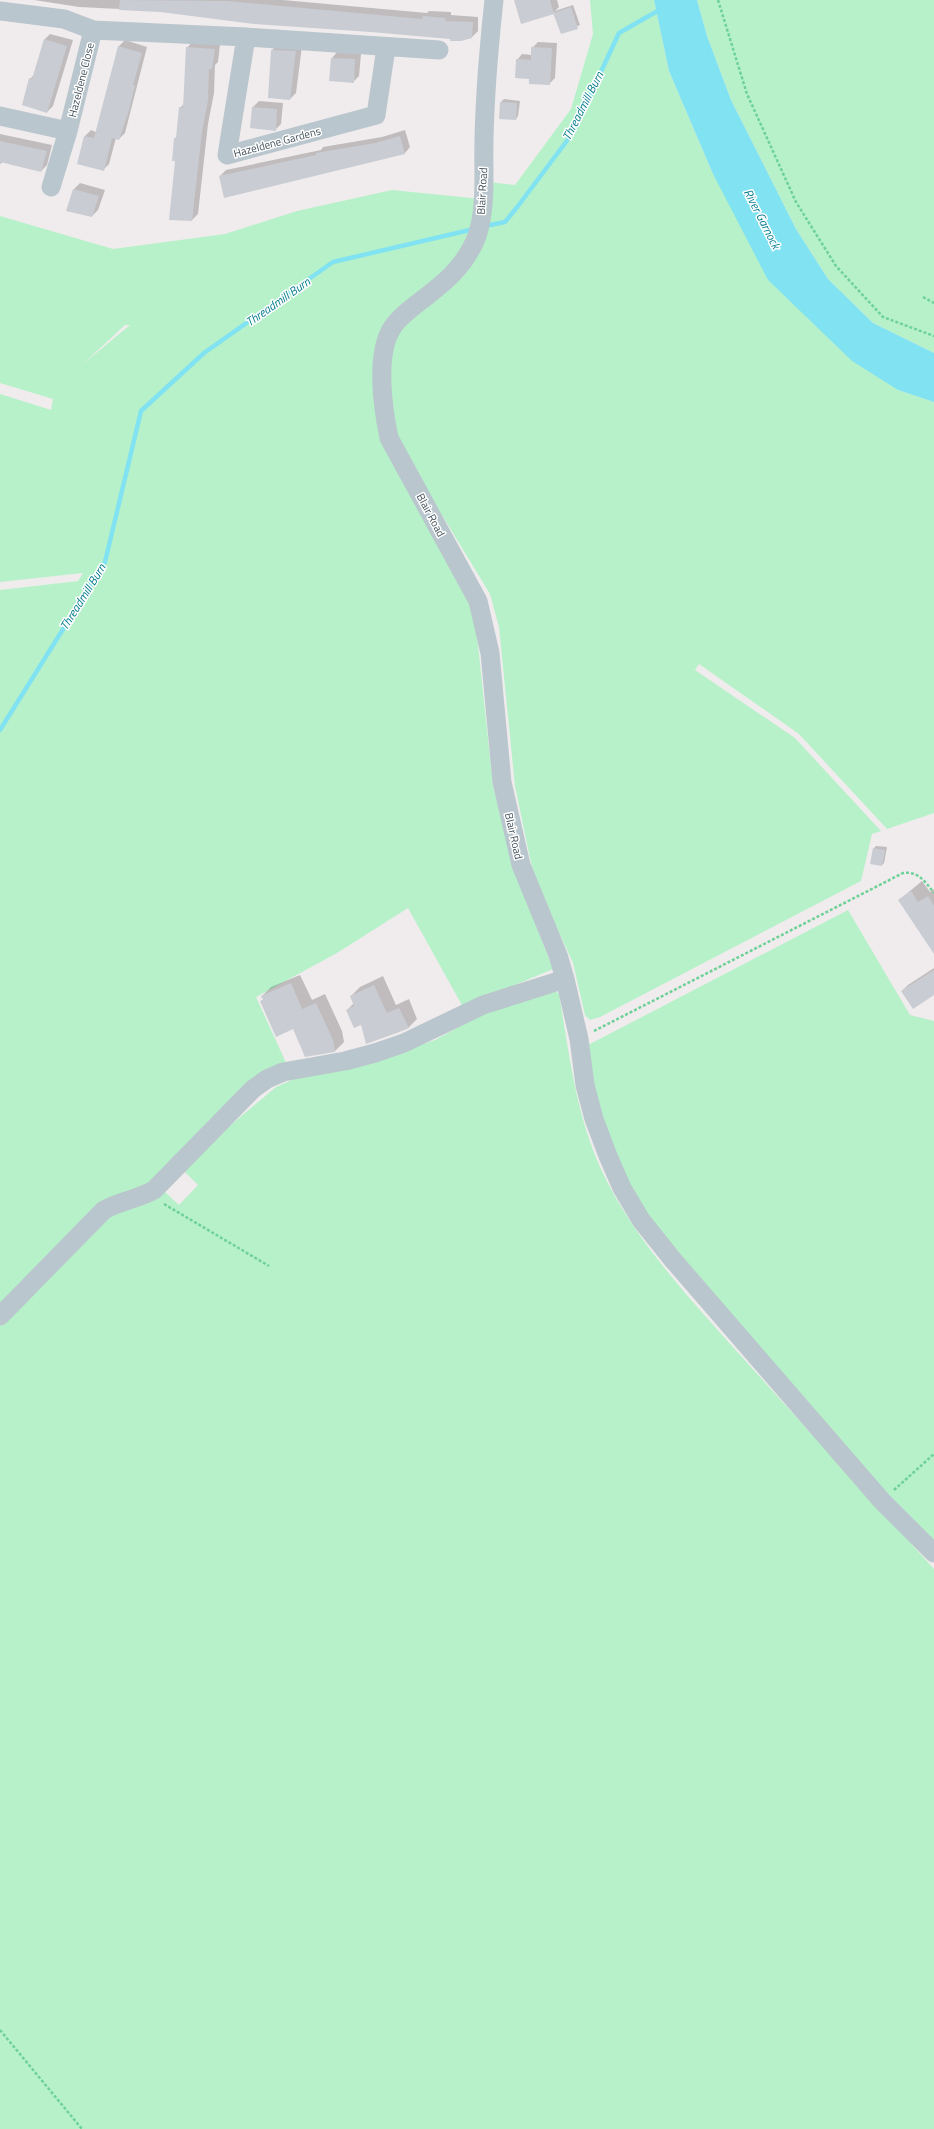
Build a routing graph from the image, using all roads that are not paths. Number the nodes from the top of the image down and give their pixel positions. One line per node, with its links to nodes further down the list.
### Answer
1 (494, 0): 10 (street, Blair Road)
2 (0, 12): 3 (street)
3 (93, 30): 4 (street); 8 (street, Hazeldene Close)
4 (246, 37): 5 (street); 5 (street, Hazeldene Gardens)
5 (386, 48): 6 (street)
6 (439, 50)
7 (0, 116): 8 (street, Hazeldene Close)
8 (68, 131): 9 (street, Hazeldene Close)
9 (51, 187)
10 (565, 978): 11 (street); 12 (street, Blair Road)
11 (0, 1316)
12 (931, 1550)

